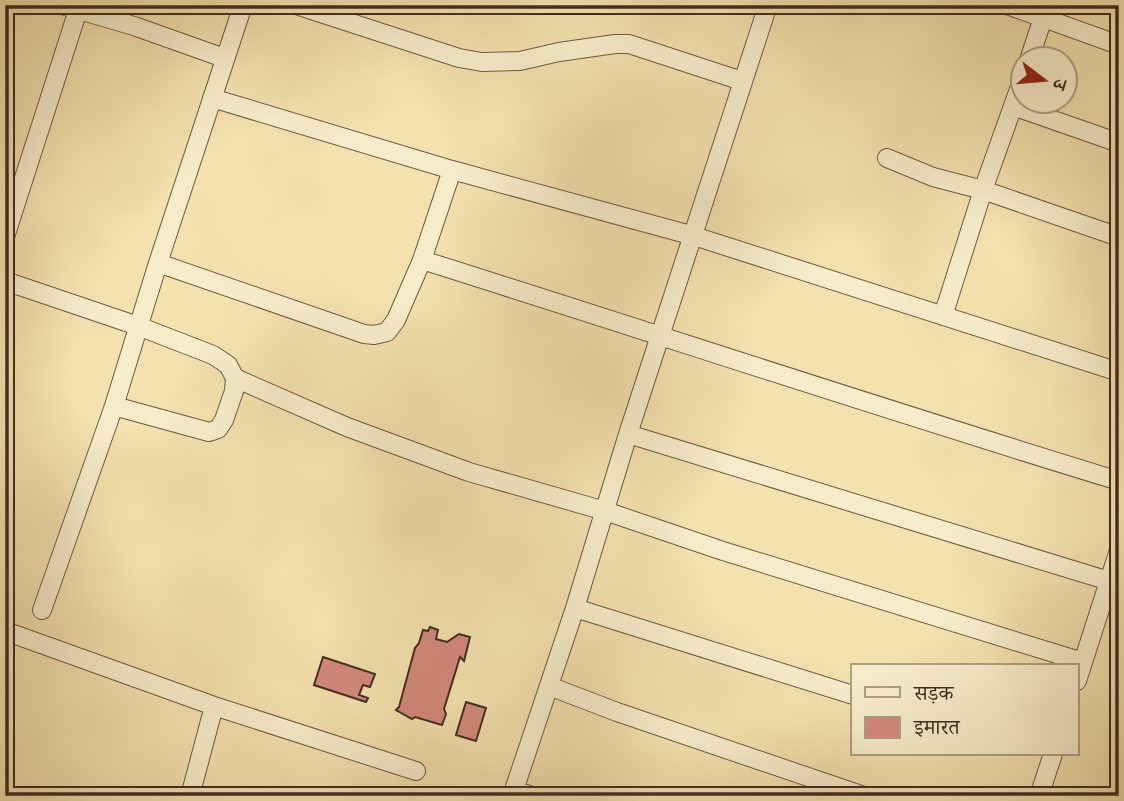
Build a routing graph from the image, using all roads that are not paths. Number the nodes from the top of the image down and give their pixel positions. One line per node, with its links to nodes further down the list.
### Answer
1 (243, 5): 9 (street)
2 (296, 5): 10 (street)
3 (768, 5): 10 (street)
4 (1007, 5): 6 (street)
5 (70, 7): 9 (street); 19 (street)
6 (1043, 18): 7 (street); 8 (street)
7 (1119, 45)
8 (1034, 46)
9 (224, 58): 11 (street)
10 (742, 81): 18 (street)
11 (212, 98): 16 (street); 22 (street)
12 (1009, 116): 17 (street)
13 (1042, 116): 14 (street)
14 (1119, 143)
15 (887, 158): 17 (street)
16 (452, 170): 18 (street); 21 (street)
17 (983, 190): 20 (street); 24 (street)
18 (694, 236): 24 (street); 26 (street)
19 (5, 237)
20 (1119, 237)
21 (422, 260): 22 (street); 26 (street)
22 (158, 263): 25 (street)
23 (5, 281): 25 (street)
24 (943, 316): 27 (street)
25 (138, 326): 28 (street); 29 (street)
26 (661, 335): 30 (street); 31 (street)
27 (1119, 372)
28 (235, 378): 29 (street); 32 (street)
29 (114, 405): 36 (street)
30 (628, 434): 32 (street); 34 (street)
31 (1119, 481)
32 (605, 511): 35 (street); 38 (street)
33 (1119, 550): 34 (street)
34 (1109, 581): 38 (street)
35 (575, 608): 40 (street); 41 (street)
36 (42, 610)
37 (5, 631): 42 (street)
38 (1083, 662): 39 (street)
39 (1078, 678)
40 (549, 686): 45 (street); 48 (street)
41 (851, 694)
42 (214, 706): 44 (street); 46 (street)
43 (1048, 756): 49 (street)
44 (416, 771)
45 (513, 793): 47 (street)
46 (190, 796)
47 (532, 796)
48 (864, 796)
49 (1039, 796)

